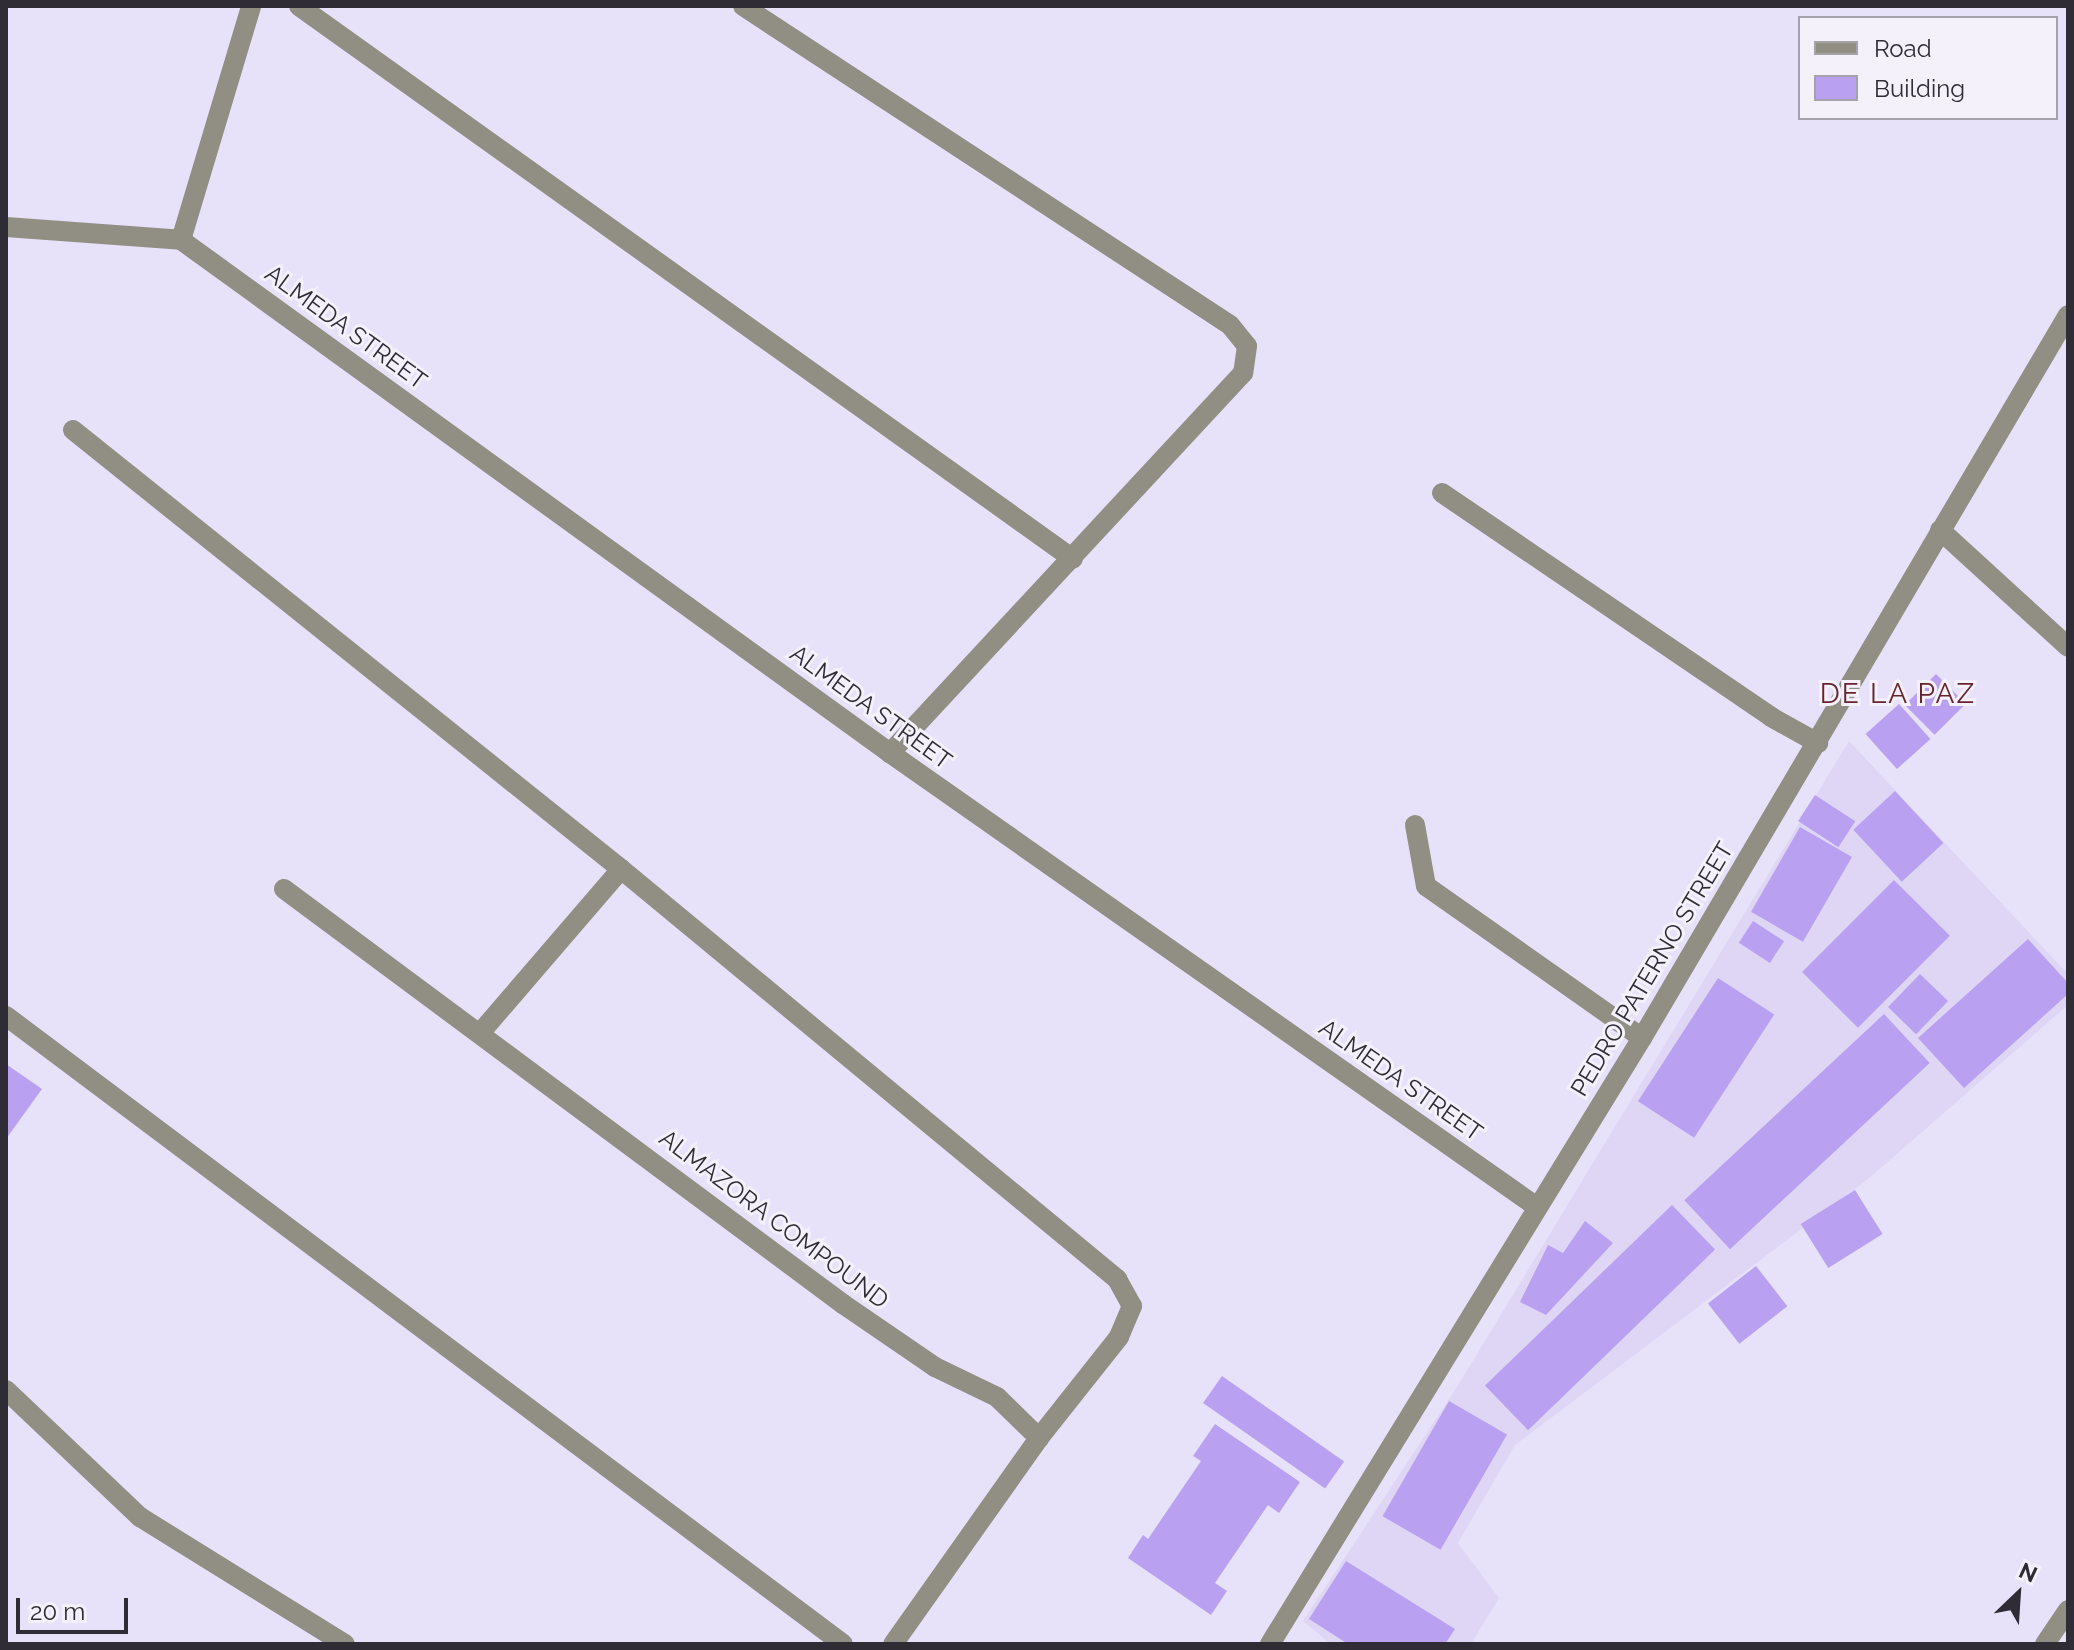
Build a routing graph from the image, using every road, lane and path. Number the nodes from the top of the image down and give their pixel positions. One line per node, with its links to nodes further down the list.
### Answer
1 (251, 6): 5 (street)
2 (299, 6): 10 (street)
3 (743, 6): 10 (street)
4 (6, 227): 5 (street)
5 (181, 240): 13 (street, ALMEDA STREET)
6 (2068, 315): 9 (street, PEDRO PATERNO STREET)
7 (73, 430): 15 (street)
8 (1442, 493): 12 (street)
9 (1940, 530): 11 (street); 12 (street, PEDRO PATERNO STREET)
10 (1073, 559): 13 (street)
11 (2068, 647)
12 (1818, 743): 19 (street, PEDRO PATERNO STREET)
13 (890, 753): 20 (street, ALMEDA STREET)
14 (1415, 825): 19 (street)
15 (621, 869): 18 (street); 22 (street)
16 (284, 889): 18 (street, ALMAZORA COMPOUND)
17 (6, 1016): 25 (street)
18 (481, 1032): 22 (street, ALMAZORA COMPOUND)
19 (1642, 1038): 20 (street, PEDRO PATERNO STREET)
20 (1537, 1207): 27 (street, PEDRO PATERNO STREET)
21 (6, 1390): 24 (street)
22 (1039, 1438): 26 (street)
23 (2068, 1610): 28 (street)
24 (345, 1644)
25 (843, 1644)
26 (893, 1644)
27 (1270, 1644)
28 (2045, 1644)

